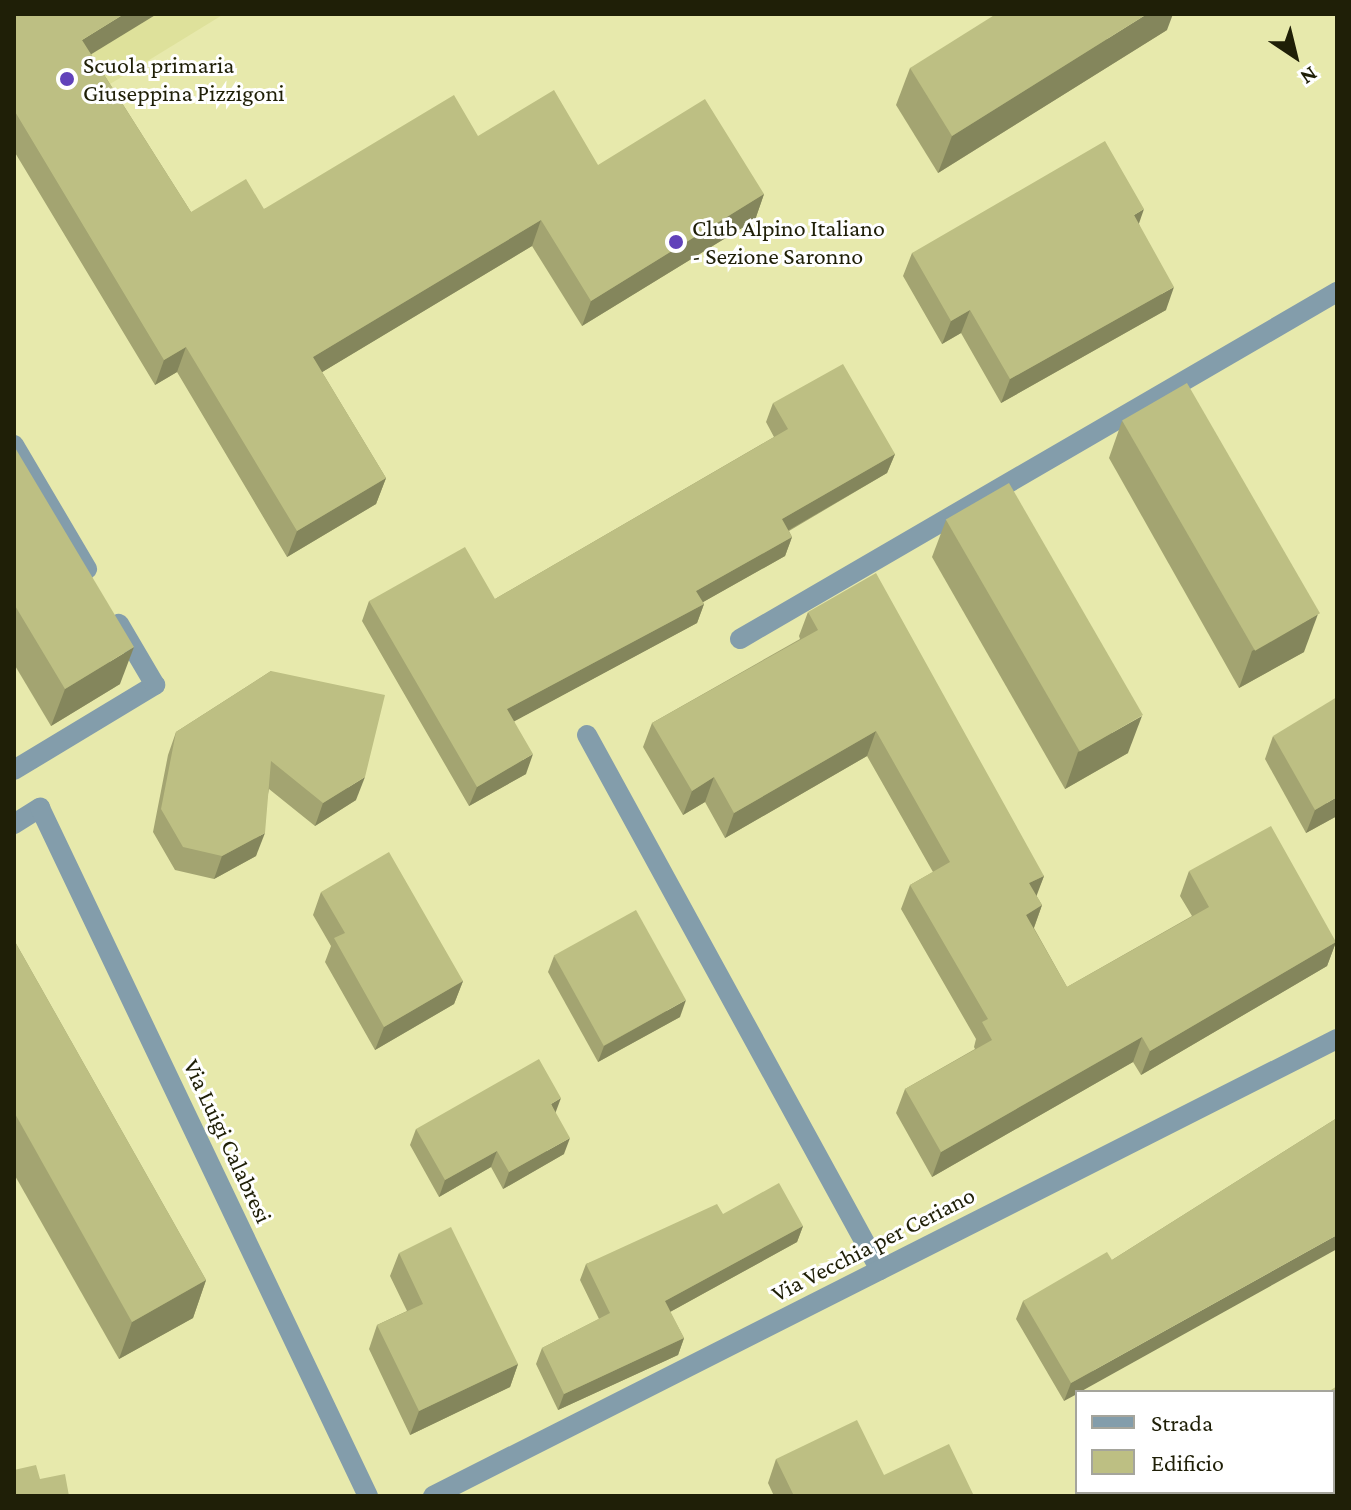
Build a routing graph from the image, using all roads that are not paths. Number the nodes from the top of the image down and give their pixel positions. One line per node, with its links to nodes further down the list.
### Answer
1 (1337, 292): 3 (street)
2 (14, 445): 5 (street)
3 (740, 639)
4 (587, 735): 8 (street)
5 (14, 770)
6 (14, 824): 9 (street, Via Luigi Calabresi)
7 (1337, 1039): 8 (street, Via Vecchia per Ceriano)
8 (880, 1270): 10 (street, Via Vecchia per Ceriano)
9 (368, 1496)
10 (433, 1496)

